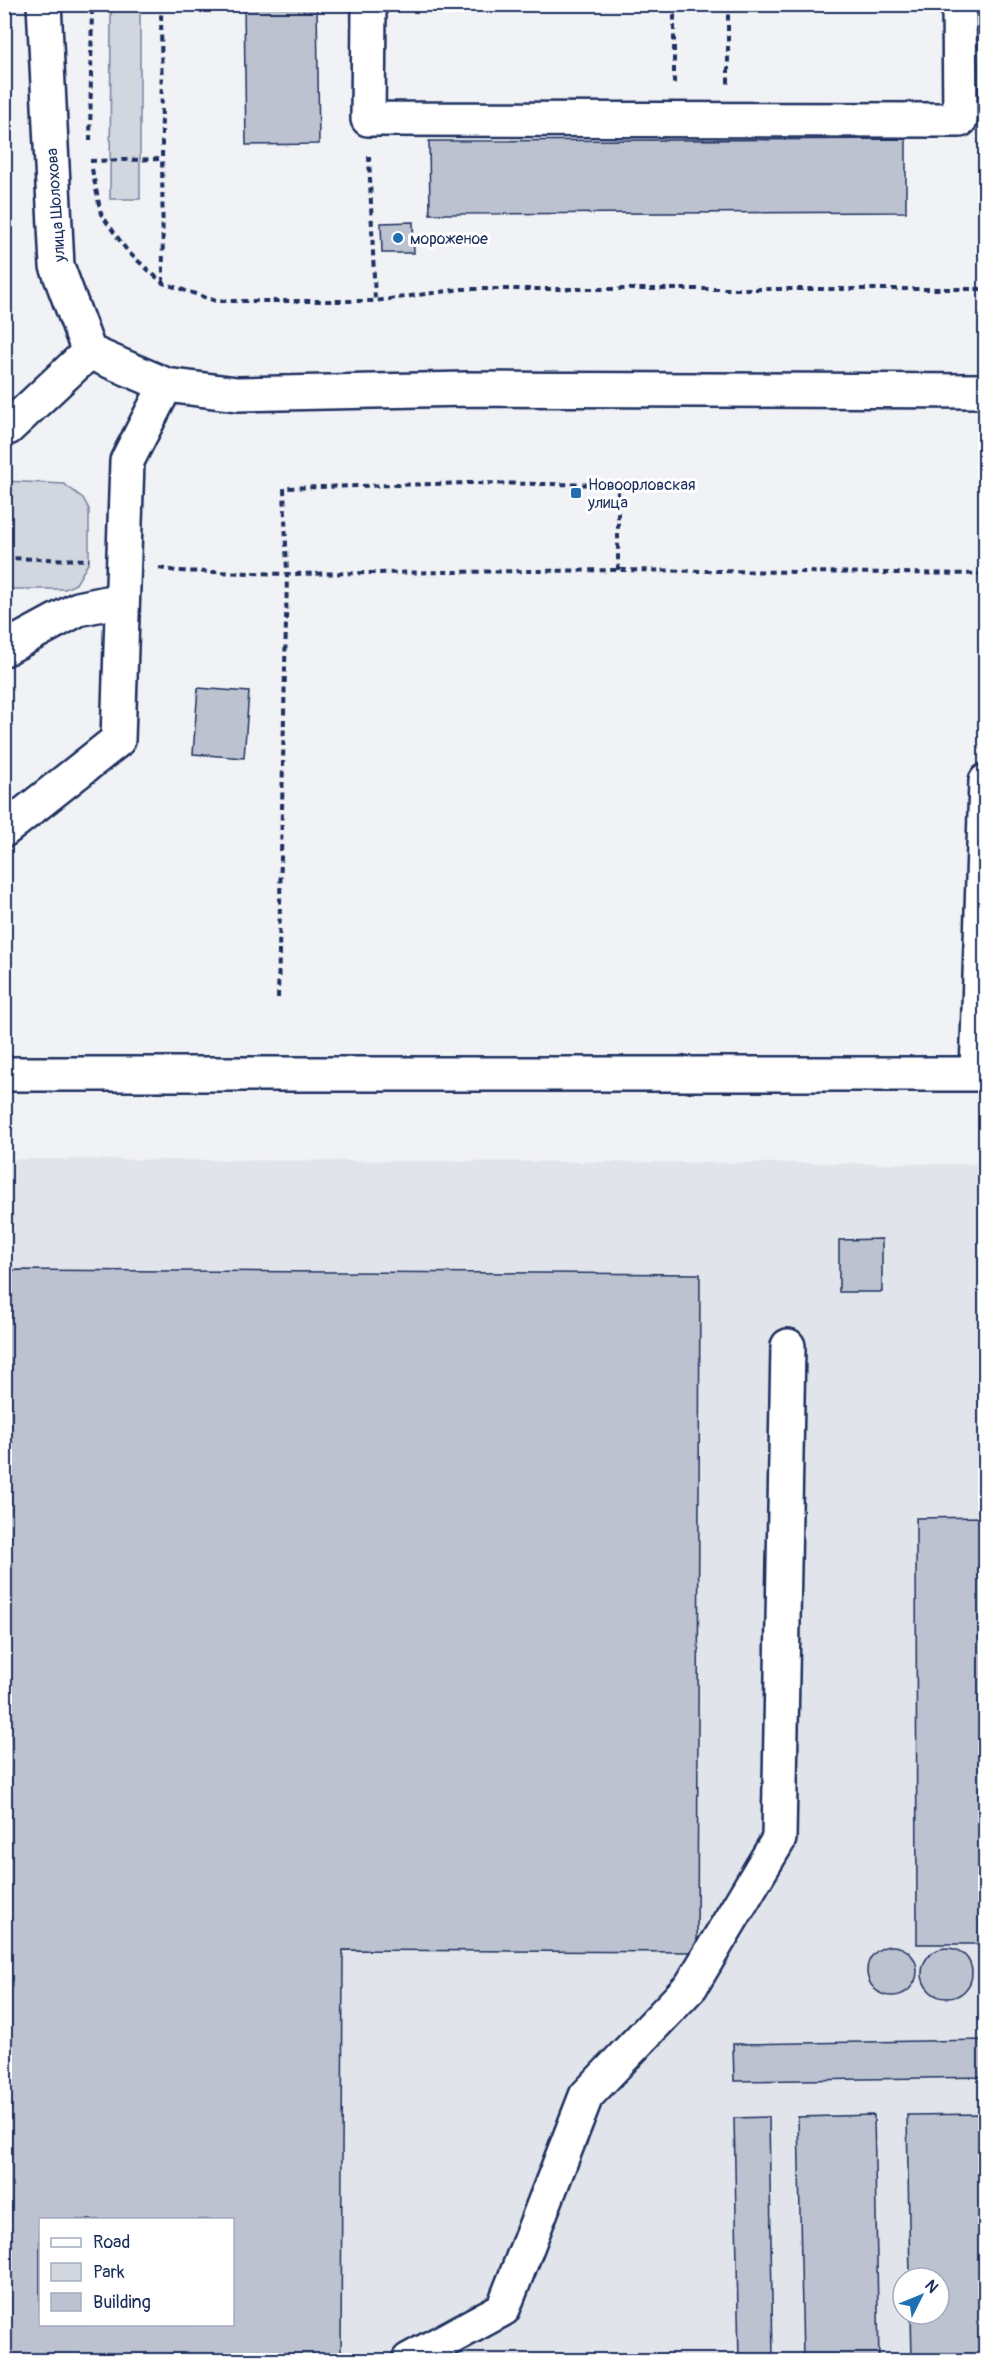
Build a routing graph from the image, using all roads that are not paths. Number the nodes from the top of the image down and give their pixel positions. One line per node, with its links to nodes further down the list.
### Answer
1 (44, 4): 4 (street, улица Шолохова)
2 (369, 4): 3 (street)
3 (959, 4)
4 (89, 352): 5 (street); 7 (street)
5 (166, 385): 6 (street); 8 (street)
6 (986, 391)
7 (4, 428)
8 (120, 600): 9 (street); 11 (street)
9 (4, 649)
10 (986, 781): 13 (street)
11 (4, 830)
12 (4, 1074): 13 (street)
13 (981, 1074)
14 (788, 1346): 15 (street)
15 (409, 2361)

